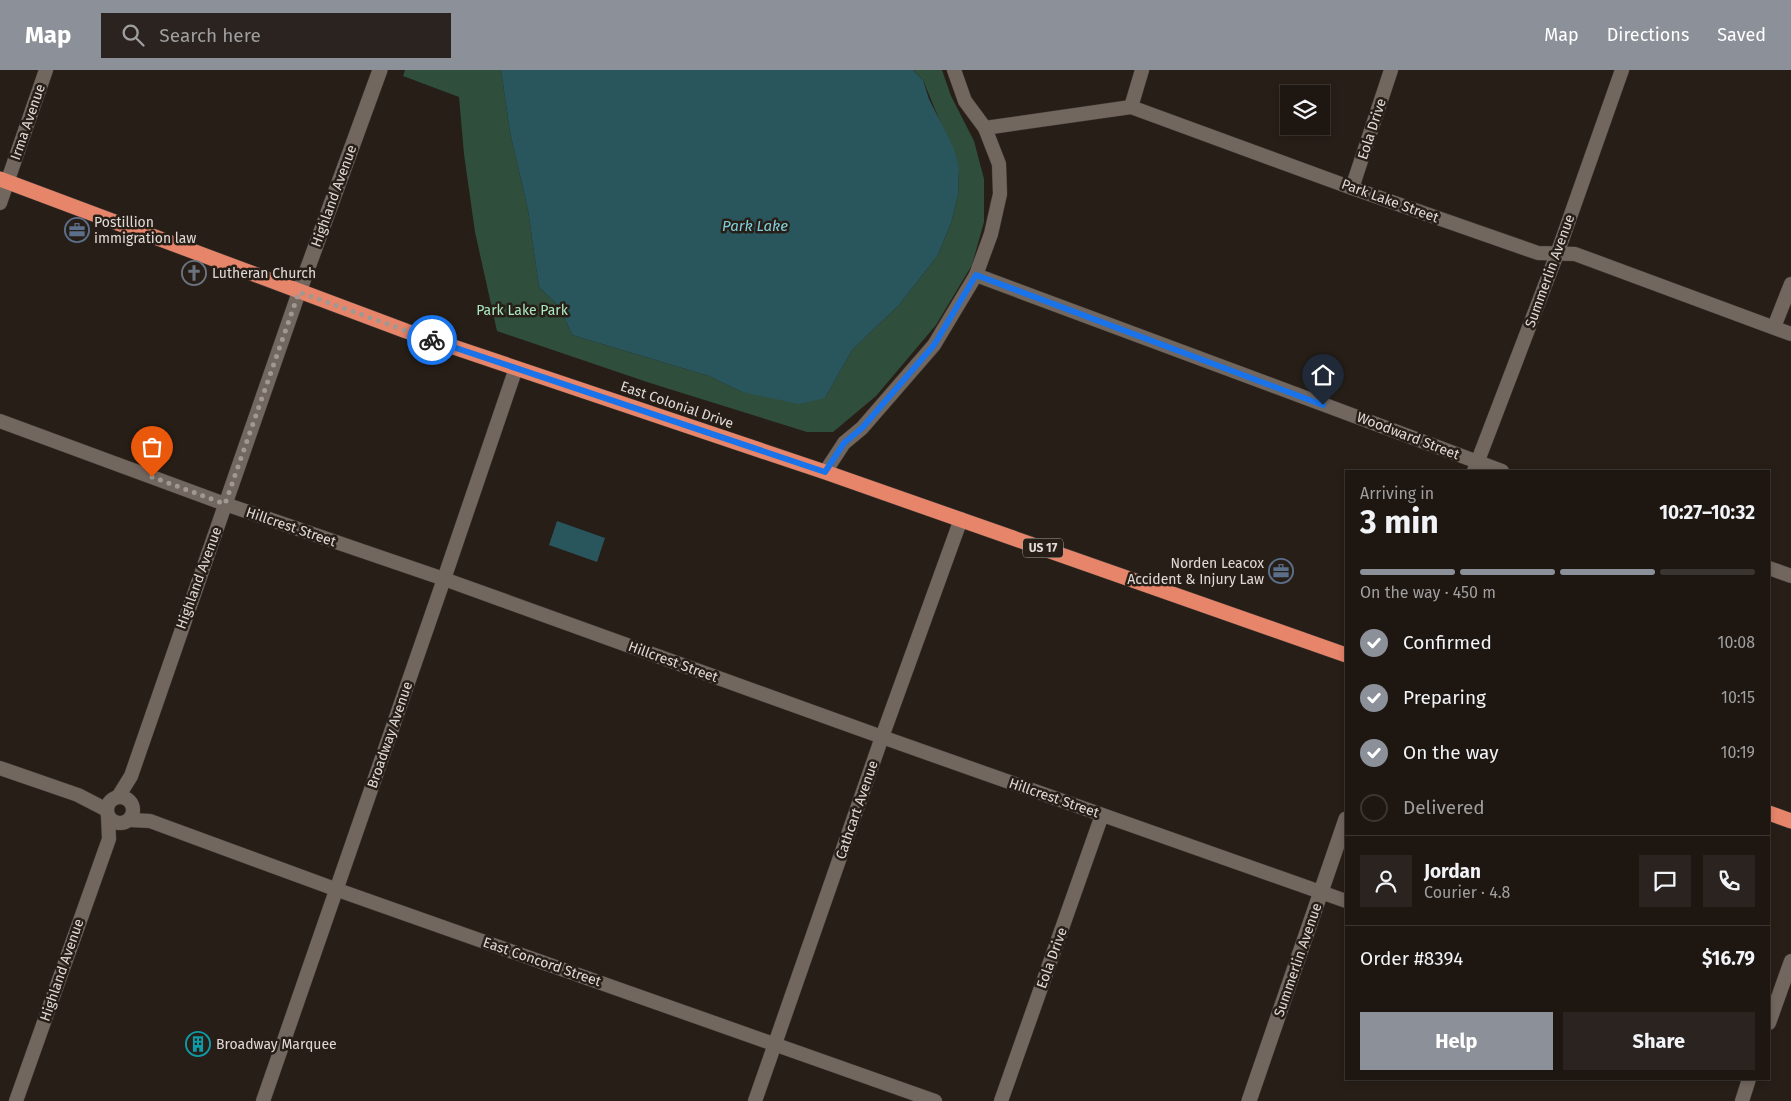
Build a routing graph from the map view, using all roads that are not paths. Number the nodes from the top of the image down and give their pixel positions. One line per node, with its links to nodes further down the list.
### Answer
1 (46, 70): 9 (street, Irma Avenue)
2 (380, 70): 15 (street, Highland Avenue)
3 (954, 70): 8 (street)
4 (1142, 70): 7 (street)
5 (1391, 70): 10 (street, Eola Drive)
6 (1622, 70): 12 (street, Summerlin Avenue)
7 (1131, 106): 8 (street, Park Lake Street); 10 (street, Park Lake Street)
8 (985, 128): 13 (street)
9 (4, 181): 11 (street, Irma Avenue); 15 (highway, East Colonial Drive / US 17)
10 (1352, 188): 12 (street, Park Lake Street)
11 (0, 203)
12 (1557, 254): 16 (street, Park Lake Street); 20 (street, Summerlin Avenue)
13 (976, 275): 20 (street, Woodward Street); 22 (street)
14 (1791, 284): 16 (street)
15 (299, 292): 18 (highway, East Colonial Drive / US 17); 23 (street, Highland Avenue)
16 (1774, 327): 17 (street, Park Lake Street)
17 (1791, 334)
18 (516, 368): 22 (highway, East Colonial Drive / US 17); 27 (street, Broadway Avenue)
19 (0, 421): 23 (street, Hillcrest Street)
20 (1475, 467): 21 (street, Woodward Street)
21 (1495, 470)
22 (825, 472): 24 (highway, East Colonial Drive / US 17)
23 (225, 504): 27 (street, Hillcrest Street); 32 (street, Highland Avenue)
24 (961, 519): 28 (highway, East Colonial Drive / US 17); 29 (street, Cathcart Avenue)
25 (1770, 568): 26 (street)
26 (1791, 576)
27 (444, 579): 29 (street, Hillcrest Street); 41 (street, Broadway Avenue)
28 (1345, 655)
29 (882, 737): 35 (street, Hillcrest Street); 46 (street, Cathcart Avenue)
30 (0, 768): 31 (street)
31 (78, 795): 32 (street); 33 (street)
32 (124, 800): 33 (street); 36 (street); 37 (street, East Concord Street)
33 (107, 813): 36 (street); 40 (street, Highland Avenue)
34 (1770, 813): 38 (highway)
35 (1102, 815): 42 (street, Hillcrest Street); 52 (street, Eola Drive)
36 (128, 821): 37 (street, East Concord Street); 40 (street, Highland Avenue)
37 (150, 821): 41 (street, East Concord Street)
38 (1791, 821)
39 (1345, 822): 42 (street, Summerlin Avenue)
40 (108, 839): 48 (street, Highland Avenue)
41 (335, 889): 46 (street, East Concord Street); 49 (street, Broadway Avenue)
42 (1321, 892): 43 (street, Hillcrest Street); 53 (street, Summerlin Avenue)
43 (1345, 901)
44 (1791, 961): 45 (street)
45 (1770, 1020)
46 (775, 1044): 50 (street, Cathcart Avenue); 51 (street, East Concord Street)
47 (1749, 1080): 54 (street)
48 (16, 1101)
49 (263, 1101)
50 (755, 1101)
51 (935, 1101)
52 (1001, 1101)
53 (1250, 1101)
54 (1742, 1101)

